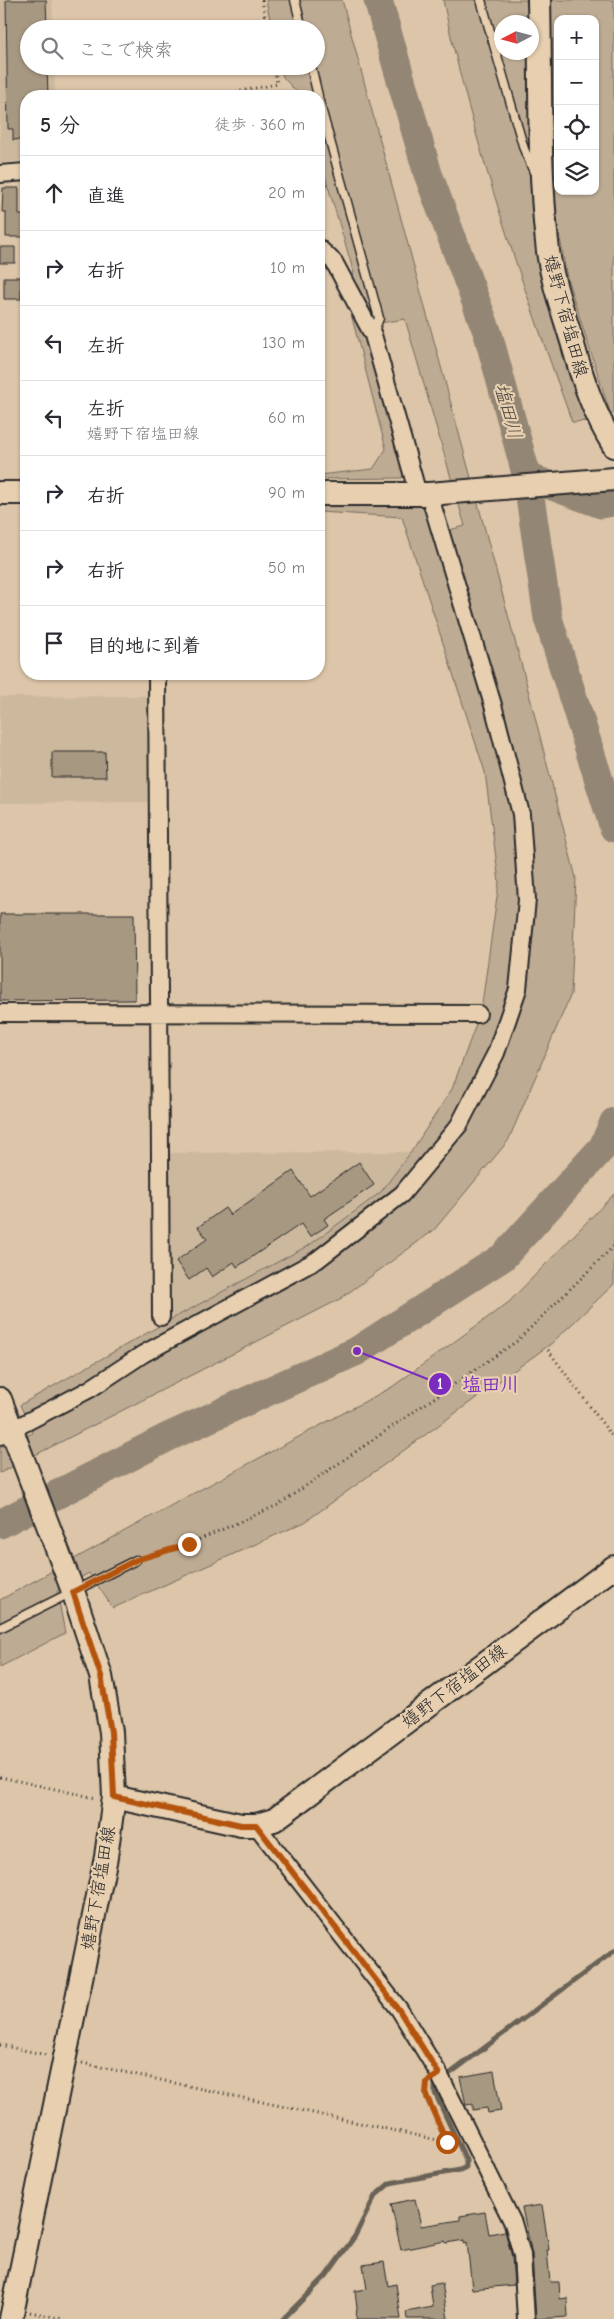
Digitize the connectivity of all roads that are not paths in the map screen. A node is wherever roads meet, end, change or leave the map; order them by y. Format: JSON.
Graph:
{"nodes":[{"id":1,"x":295,"y":0,"type":"edge"},
{"id":2,"x":481,"y":0,"type":"edge"},
{"id":3,"x":539,"y":0,"type":"edge"},
{"id":4,"x":300,"y":20,"type":"edge"},
{"id":5,"x":312,"y":75,"type":"edge"},
{"id":6,"x":316,"y":90,"type":"edge"},
{"id":7,"x":325,"y":123,"type":"edge"},
{"id":8,"x":20,"y":172,"type":"edge"},
{"id":9,"x":0,"y":174,"type":"edge"},
{"id":10,"x":543,"y":192,"type":"junction"},
{"id":11,"x":325,"y":254,"type":"edge"},
{"id":12,"x":373,"y":336,"type":"junction"},
{"id":13,"x":614,"y":446,"type":"edge"},
{"id":14,"x":612,"y":479,"type":"edge"},
{"id":15,"x":0,"y":493,"type":"edge"},
{"id":16,"x":20,"y":493,"type":"edge"},
{"id":17,"x":325,"y":494,"type":"edge"},
{"id":18,"x":428,"y":494,"type":"junction"},
{"id":19,"x":157,"y":680,"type":"edge"},
{"id":20,"x":0,"y":1013,"type":"edge"},
{"id":21,"x":159,"y":1013,"type":"junction"},
{"id":22,"x":478,"y":1014,"type":"dead end"},
{"id":23,"x":161,"y":1317,"type":"dead end"},
{"id":24,"x":0,"y":1399,"type":"edge"},
{"id":25,"x":6,"y":1434,"type":"edge"},
{"id":26,"x":136,"y":1560,"type":"road end"},
{"id":27,"x":614,"y":1567,"type":"edge"},
{"id":28,"x":73,"y":1592,"type":"junction"},
{"id":29,"x":0,"y":1628,"type":"edge"},
{"id":30,"x":114,"y":1797,"type":"junction"},
{"id":31,"x":256,"y":1825,"type":"junction"},
{"id":32,"x":12,"y":2313,"type":"edge"},
{"id":33,"x":526,"y":2319,"type":"edge"}],
"edges":[{"from":1,"to":4,"type":"lane"},
{"from":2,"to":10,"type":"lane"},
{"from":3,"to":10,"type":"main road","name":"嬉野下宿塩田線"},
{"from":5,"to":6,"type":"lane"},
{"from":7,"to":12,"type":"lane"},
{"from":8,"to":9,"type":"street"},
{"from":10,"to":13,"type":"main road","name":"嬉野下宿塩田線"},
{"from":11,"to":12,"type":"street"},
{"from":12,"to":18,"type":"street"},
{"from":14,"to":18,"type":"main road"},
{"from":15,"to":16,"type":"main road"},
{"from":17,"to":18,"type":"main road"},
{"from":18,"to":25,"type":"street"},
{"from":19,"to":21,"type":"street"},
{"from":20,"to":21,"type":"street"},
{"from":21,"to":22,"type":"street"},
{"from":21,"to":23,"type":"street"},
{"from":24,"to":25,"type":"main road"},
{"from":25,"to":28,"type":"main road"},
{"from":26,"to":28,"type":"lane"},
{"from":27,"to":31,"type":"main road","name":"嬉野下宿塩田線"},
{"from":28,"to":29,"type":"lane"},
{"from":28,"to":30,"type":"main road"},
{"from":30,"to":31,"type":"main road","name":"嬉野下宿塩田線"},
{"from":30,"to":32,"type":"main road","name":"嬉野下宿塩田線"},
{"from":31,"to":33,"type":"street"}]}
